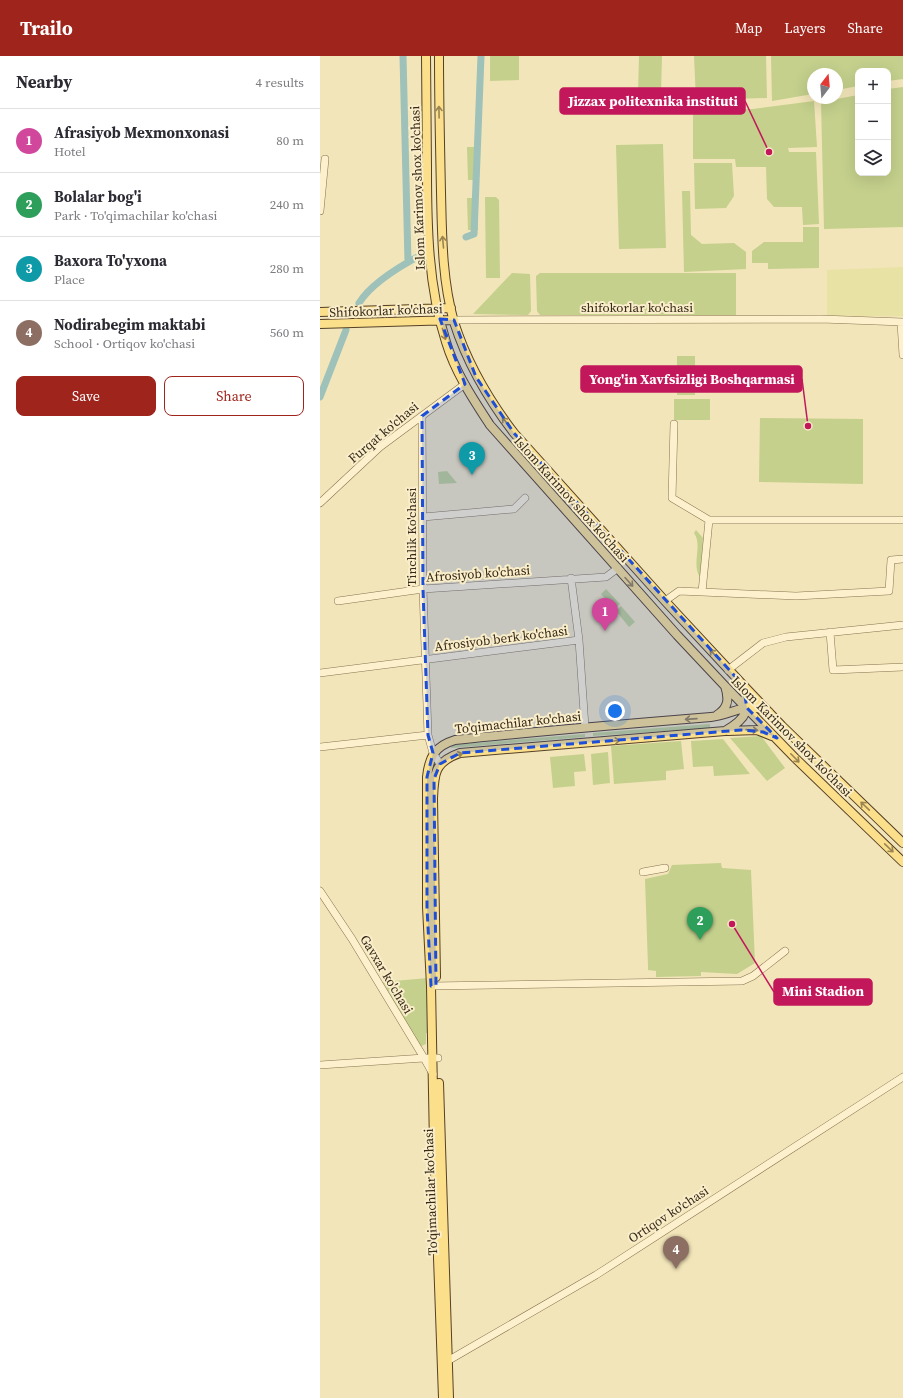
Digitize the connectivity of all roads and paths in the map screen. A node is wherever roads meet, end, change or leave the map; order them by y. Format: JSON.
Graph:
{"nodes":[{"id":1,"x":426,"y":56,"type":"edge"},
{"id":2,"x":438,"y":56,"type":"edge"},
{"id":3,"x":325,"y":159,"type":"dead end"},
{"id":4,"x":320,"y":211,"type":"edge"},
{"id":5,"x":451,"y":308,"type":"junction"},
{"id":6,"x":438,"y":309,"type":"junction"},
{"id":7,"x":320,"y":312,"type":"edge"},
{"id":8,"x":440,"y":319,"type":"junction"},
{"id":9,"x":454,"y":320,"type":"junction"},
{"id":10,"x":902,"y":322,"type":"edge"},
{"id":11,"x":320,"y":324,"type":"edge"},
{"id":12,"x":903,"y":355,"type":"edge"},
{"id":13,"x":465,"y":384,"type":"junction"},
{"id":14,"x":422,"y":416,"type":"junction"},
{"id":15,"x":674,"y":424,"type":"dead end"},
{"id":16,"x":525,"y":498,"type":"dead end"},
{"id":17,"x":320,"y":503,"type":"edge"},
{"id":18,"x":423,"y":517,"type":"junction"},
{"id":19,"x":710,"y":520,"type":"junction"},
{"id":20,"x":903,"y":520,"type":"edge"},
{"id":21,"x":903,"y":560,"type":"edge"},
{"id":22,"x":618,"y":568,"type":"junction"},
{"id":23,"x":571,"y":578,"type":"junction"},
{"id":24,"x":423,"y":589,"type":"junction"},
{"id":25,"x":702,"y":592,"type":"junction"},
{"id":26,"x":338,"y":601,"type":"dead end"},
{"id":27,"x":665,"y":601,"type":"junction"},
{"id":28,"x":903,"y":625,"type":"edge"},
{"id":29,"x":830,"y":632,"type":"junction"},
{"id":30,"x":579,"y":640,"type":"junction"},
{"id":31,"x":426,"y":659,"type":"junction"},
{"id":32,"x":903,"y":667,"type":"edge"},
{"id":33,"x":728,"y":670,"type":"junction"},
{"id":34,"x":320,"y":673,"type":"edge"},
{"id":35,"x":724,"y":685,"type":"junction"},
{"id":36,"x":743,"y":685,"type":"junction"},
{"id":37,"x":747,"y":708,"type":"junction"},
{"id":38,"x":769,"y":712,"type":"junction"},
{"id":39,"x":713,"y":717,"type":"junction"},
{"id":40,"x":583,"y":727,"type":"junction"},
{"id":41,"x":726,"y":731,"type":"junction"},
{"id":42,"x":428,"y":735,"type":"junction"},
{"id":43,"x":777,"y":738,"type":"junction"},
{"id":44,"x":584,"y":744,"type":"junction"},
{"id":45,"x":320,"y":746,"type":"edge"},
{"id":46,"x":433,"y":753,"type":"junction"},
{"id":47,"x":440,"y":764,"type":"junction"},
{"id":48,"x":903,"y":843,"type":"edge"},
{"id":49,"x":903,"y":862,"type":"edge"},
{"id":50,"x":665,"y":868,"type":"dead end"},
{"id":51,"x":643,"y":872,"type":"dead end"},
{"id":52,"x":320,"y":891,"type":"edge"},
{"id":53,"x":785,"y":951,"type":"dead end"},
{"id":54,"x":433,"y":986,"type":"junction"},
{"id":55,"x":432,"y":1058,"type":"junction"},
{"id":56,"x":320,"y":1064,"type":"edge"},
{"id":57,"x":903,"y":1077,"type":"edge"},
{"id":58,"x":445,"y":1363,"type":"junction"},
{"id":59,"x":443,"y":1398,"type":"edge"},
{"id":60,"x":449,"y":1398,"type":"edge"}],
"edges":[{"from":1,"to":6,"type":"main road","name":"Islom Karimov shox ko'chasi"},
{"from":5,"to":2,"type":"main road","name":"Islom Karimov shox ko'chasi","one_way":true},
{"from":3,"to":4,"type":"street"},
{"from":5,"to":6,"type":"main road","name":"Shifokorlar ko'chasi"},
{"from":5,"to":9,"type":"main road","name":"Islom Karimov shox ko'chasi"},
{"from":6,"to":7,"type":"main road","name":"Shifokorlar ko'chasi"},
{"from":6,"to":8,"type":"main road","name":"Islom Karimov shox ko'chasi"},
{"from":8,"to":9,"type":"main road","name":"Shifokorlar ko'chasi"},
{"from":8,"to":11,"type":"main road","name":"Shifokorlar ko'chasi"},
{"from":8,"to":13,"type":"main road","name":"Islom Karimov shox ko'chasi","one_way":true},
{"from":9,"to":10,"type":"street","name":"shifokorlar ko'chasi"},
{"from":27,"to":9,"type":"main road","name":"Islom Karimov shox ko'chasi","one_way":true},
{"from":10,"to":12,"type":"street"},
{"from":13,"to":14,"type":"street","name":"Furqat ko'chasi"},
{"from":13,"to":22,"type":"main road","name":"Islom Karimov shox ko'chasi"},
{"from":14,"to":17,"type":"street","name":"Furqat ko'chasi"},
{"from":14,"to":18,"type":"street","name":"Tinchlik Ko'chasi"},
{"from":15,"to":19,"type":"street"},
{"from":16,"to":18,"type":"street"},
{"from":18,"to":24,"type":"street","name":"Tinchlik Ko'chasi"},
{"from":19,"to":20,"type":"street"},
{"from":19,"to":25,"type":"street"},
{"from":21,"to":25,"type":"street"},
{"from":22,"to":23,"type":"street","name":"Afrosiyob ko'chasi"},
{"from":22,"to":35,"type":"main road","name":"Islom Karimov shox ko'chasi","one_way":true},
{"from":23,"to":24,"type":"street","name":"Afrosiyob ko'chasi"},
{"from":23,"to":30,"type":"street"},
{"from":24,"to":26,"type":"street","name":"Afrosiyob ko'chasi"},
{"from":24,"to":31,"type":"street","name":"Tinchlik Ko'chasi"},
{"from":25,"to":27,"type":"street"},
{"from":33,"to":27,"type":"main road","name":"Islom Karimov shox ko'chasi","one_way":true},
{"from":28,"to":29,"type":"street"},
{"from":29,"to":32,"type":"street"},
{"from":29,"to":33,"type":"street"},
{"from":30,"to":31,"type":"street","name":"Afrosiyob berk ko'chasi"},
{"from":30,"to":40,"type":"street"},
{"from":31,"to":34,"type":"street","name":"Afrosiyob berk ko'chasi"},
{"from":31,"to":42,"type":"street","name":"Afrosiyob berk ko'chasi"},
{"from":33,"to":36,"type":"main road","name":"Islom Karimov shox ko'chasi"},
{"from":35,"to":37,"type":"main road","name":"Islom Karimov shox ko'chasi"},
{"from":35,"to":39,"type":"main road"},
{"from":36,"to":37,"type":"main road"},
{"from":36,"to":38,"type":"main road","name":"Islom Karimov shox ko'chasi"},
{"from":37,"to":38,"type":"main road","name":"To'qimachilar ko'chasi"},
{"from":37,"to":39,"type":"main road","name":"To'qimachilar ko'chasi"},
{"from":37,"to":41,"type":"main road","name":"To'qimachilar ko'chasi"},
{"from":37,"to":43,"type":"main road","name":"Islom Karimov shox ko'chasi"},
{"from":48,"to":38,"type":"main road","name":"Islom Karimov shox ko'chasi","one_way":true},
{"from":39,"to":40,"type":"main road","name":"To'qimachilar ko'chasi","one_way":true},
{"from":40,"to":44,"type":"main road"},
{"from":40,"to":46,"type":"main road","name":"To'qimachilar ko'chasi"},
{"from":41,"to":43,"type":"main road","one_way":true},
{"from":44,"to":41,"type":"main road","name":"To'qimachilar ko'chasi","one_way":true},
{"from":42,"to":45,"type":"street"},
{"from":42,"to":46,"type":"street","name":"Afrosiyob berk ko'chasi"},
{"from":43,"to":49,"type":"main road","name":"Islom Karimov shox ko'chasi","one_way":true},
{"from":47,"to":44,"type":"main road","name":"To'qimachilar ko'chasi","one_way":true},
{"from":46,"to":47,"type":"street","name":"Afrosiyob berk ko'chasi"},
{"from":46,"to":54,"type":"main road","name":"To'qimachilar ko'chasi"},
{"from":47,"to":54,"type":"main road","name":"To'qimachilar ko'chasi"},
{"from":50,"to":51,"type":"street"},
{"from":52,"to":55,"type":"street","name":"Gavxar ko'chasi"},
{"from":53,"to":54,"type":"street"},
{"from":54,"to":55,"type":"main road","name":"To'qimachilar ko'chasi"},
{"from":55,"to":56,"type":"street"},
{"from":55,"to":58,"type":"main road","name":"To'qimachilar ko'chasi"},
{"from":55,"to":58,"type":"main road","name":"To'qimachilar ko'chasi"},
{"from":57,"to":58,"type":"street","name":"Ortiqov ko'chasi"},
{"from":58,"to":59,"type":"main road","name":"To'qimachilar ko'chasi"},
{"from":58,"to":60,"type":"main road","name":"To'qimachilar ko'chasi"}]}
